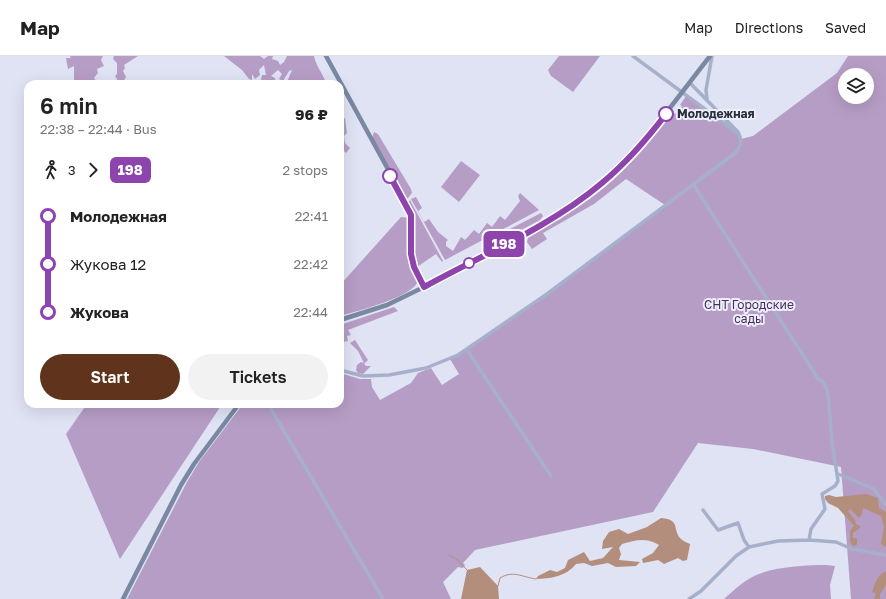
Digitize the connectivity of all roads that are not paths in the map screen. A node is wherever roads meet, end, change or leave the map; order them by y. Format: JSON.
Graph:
{"nodes":[{"id":1,"x":326,"y":56,"type":"edge"},
{"id":2,"x":633,"y":56,"type":"edge"},
{"id":3,"x":711,"y":56,"type":"edge"},
{"id":4,"x":339,"y":80,"type":"edge"},
{"id":5,"x":690,"y":83,"type":"junction"},
{"id":6,"x":344,"y":89,"type":"edge"},
{"id":7,"x":682,"y":93,"type":"junction"},
{"id":8,"x":707,"y":100,"type":"junction"},
{"id":9,"x":740,"y":135,"type":"junction"},
{"id":10,"x":693,"y":184,"type":"junction"},
{"id":11,"x":424,"y":287,"type":"junction"},
{"id":12,"x":344,"y":319,"type":"edge"},
{"id":13,"x":467,"y":350,"type":"junction"},
{"id":14,"x":344,"y":371,"type":"edge"},
{"id":15,"x":236,"y":408,"type":"edge"},
{"id":16,"x":270,"y":408,"type":"edge"},
{"id":17,"x":838,"y":474,"type":"junction"},
{"id":18,"x":551,"y":476,"type":"dead end"},
{"id":19,"x":886,"y":505,"type":"edge"},
{"id":20,"x":703,"y":510,"type":"dead end"},
{"id":21,"x":809,"y":540,"type":"junction"},
{"id":22,"x":749,"y":547,"type":"junction"},
{"id":23,"x":886,"y":555,"type":"edge"},
{"id":24,"x":124,"y":599,"type":"edge"},
{"id":25,"x":383,"y":599,"type":"edge"},
{"id":26,"x":689,"y":599,"type":"edge"}],
"edges":[{"from":1,"to":4,"type":"main road"},
{"from":2,"to":7,"type":"street"},
{"from":3,"to":5,"type":"main road"},
{"from":3,"to":8,"type":"street"},
{"from":5,"to":7,"type":"main road"},
{"from":5,"to":8,"type":"street"},
{"from":6,"to":11,"type":"main road"},
{"from":7,"to":9,"type":"street"},
{"from":7,"to":11,"type":"main road"},
{"from":8,"to":9,"type":"street"},
{"from":9,"to":10,"type":"street"},
{"from":10,"to":13,"type":"street"},
{"from":10,"to":17,"type":"street"},
{"from":11,"to":12,"type":"main road"},
{"from":13,"to":14,"type":"street"},
{"from":13,"to":18,"type":"street"},
{"from":15,"to":24,"type":"main road"},
{"from":16,"to":25,"type":"street"},
{"from":17,"to":19,"type":"street"},
{"from":17,"to":21,"type":"street"},
{"from":20,"to":22,"type":"street"},
{"from":21,"to":22,"type":"street"},
{"from":21,"to":23,"type":"street"},
{"from":22,"to":26,"type":"street"}]}
